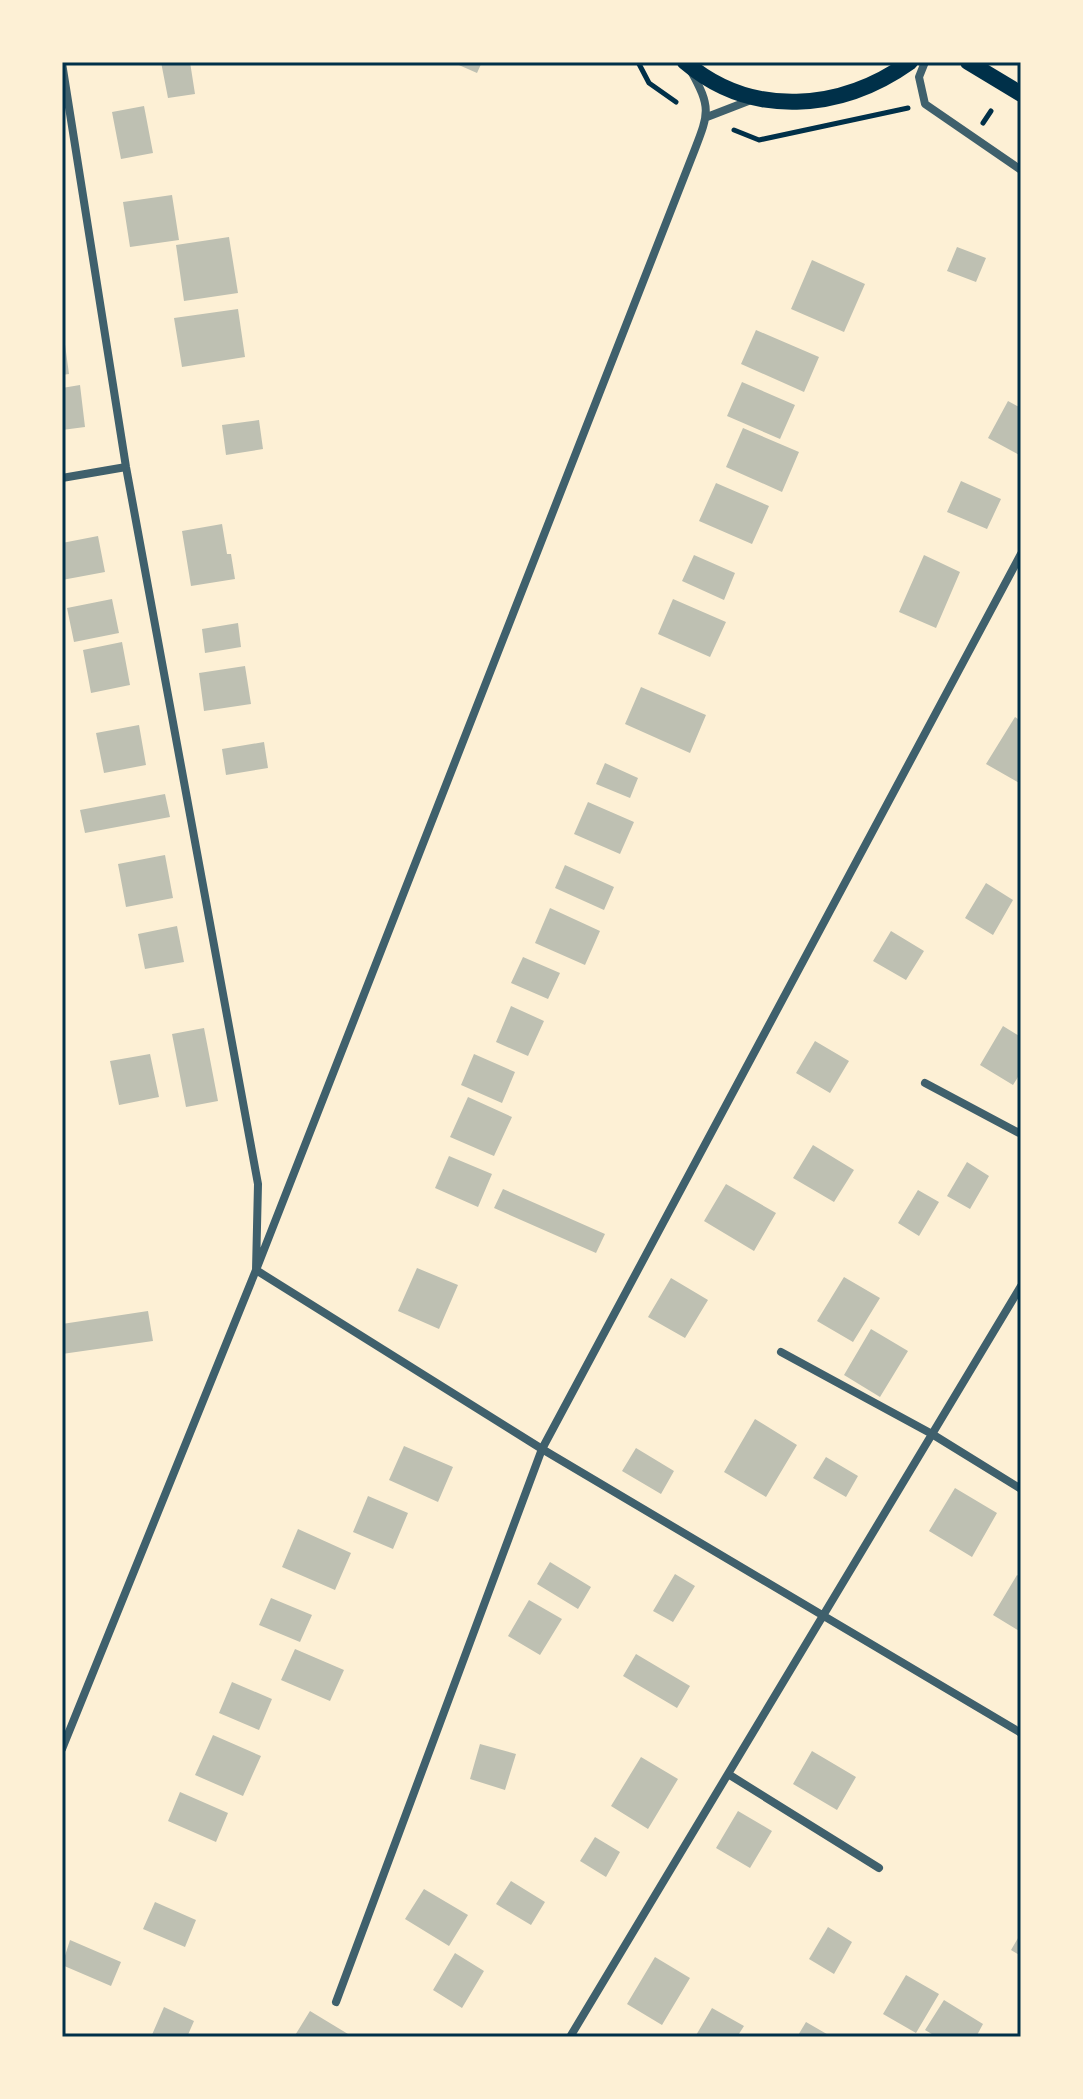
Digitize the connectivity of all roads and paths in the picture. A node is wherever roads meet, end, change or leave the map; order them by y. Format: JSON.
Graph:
{"nodes":[{"id":1,"x":638,"y":62,"type":"edge"},
{"id":2,"x":910,"y":62,"type":"edge"},
{"id":3,"x":925,"y":62,"type":"edge"},
{"id":4,"x":968,"y":62,"type":"edge"},
{"id":5,"x":62,"y":63,"type":"edge"},
{"id":6,"x":686,"y":63,"type":"edge"},
{"id":7,"x":1021,"y":94,"type":"edge"},
{"id":8,"x":758,"y":98,"type":"junction"},
{"id":9,"x":676,"y":102,"type":"dead end"},
{"id":10,"x":707,"y":117,"type":"junction"},
{"id":11,"x":1021,"y":170,"type":"edge"},
{"id":12,"x":126,"y":467,"type":"junction"},
{"id":13,"x":62,"y":478,"type":"edge"},
{"id":14,"x":1021,"y":554,"type":"edge"},
{"id":15,"x":925,"y":1083,"type":"dead end"},
{"id":16,"x":1021,"y":1134,"type":"edge"},
{"id":17,"x":256,"y":1270,"type":"junction"},
{"id":18,"x":1021,"y":1286,"type":"edge"},
{"id":19,"x":781,"y":1352,"type":"dead end"},
{"id":20,"x":932,"y":1434,"type":"junction"},
{"id":21,"x":542,"y":1449,"type":"junction"},
{"id":22,"x":1021,"y":1489,"type":"edge"},
{"id":23,"x":824,"y":1614,"type":"junction"},
{"id":24,"x":1021,"y":1733,"type":"edge"},
{"id":25,"x":62,"y":1749,"type":"edge"},
{"id":26,"x":728,"y":1774,"type":"junction"},
{"id":27,"x":879,"y":1868,"type":"dead end"},
{"id":28,"x":336,"y":2002,"type":"dead end"},
{"id":29,"x":571,"y":2037,"type":"edge"}],
"edges":[{"from":1,"to":9,"type":"path"},
{"from":2,"to":8,"type":"main road"},
{"from":3,"to":11,"type":"street"},
{"from":4,"to":7,"type":"main road"},
{"from":5,"to":12,"type":"street"},
{"from":6,"to":8,"type":"main road"},
{"from":6,"to":10,"type":"street"},
{"from":8,"to":10,"type":"street"},
{"from":10,"to":17,"type":"street"},
{"from":12,"to":13,"type":"street"},
{"from":12,"to":17,"type":"street"},
{"from":14,"to":21,"type":"street"},
{"from":15,"to":16,"type":"street"},
{"from":17,"to":21,"type":"street"},
{"from":17,"to":25,"type":"street"},
{"from":18,"to":20,"type":"street"},
{"from":19,"to":20,"type":"street"},
{"from":20,"to":22,"type":"street"},
{"from":20,"to":23,"type":"street"},
{"from":21,"to":23,"type":"street"},
{"from":21,"to":28,"type":"street"},
{"from":23,"to":24,"type":"street"},
{"from":23,"to":26,"type":"street"},
{"from":26,"to":27,"type":"street"},
{"from":26,"to":29,"type":"street"}]}
